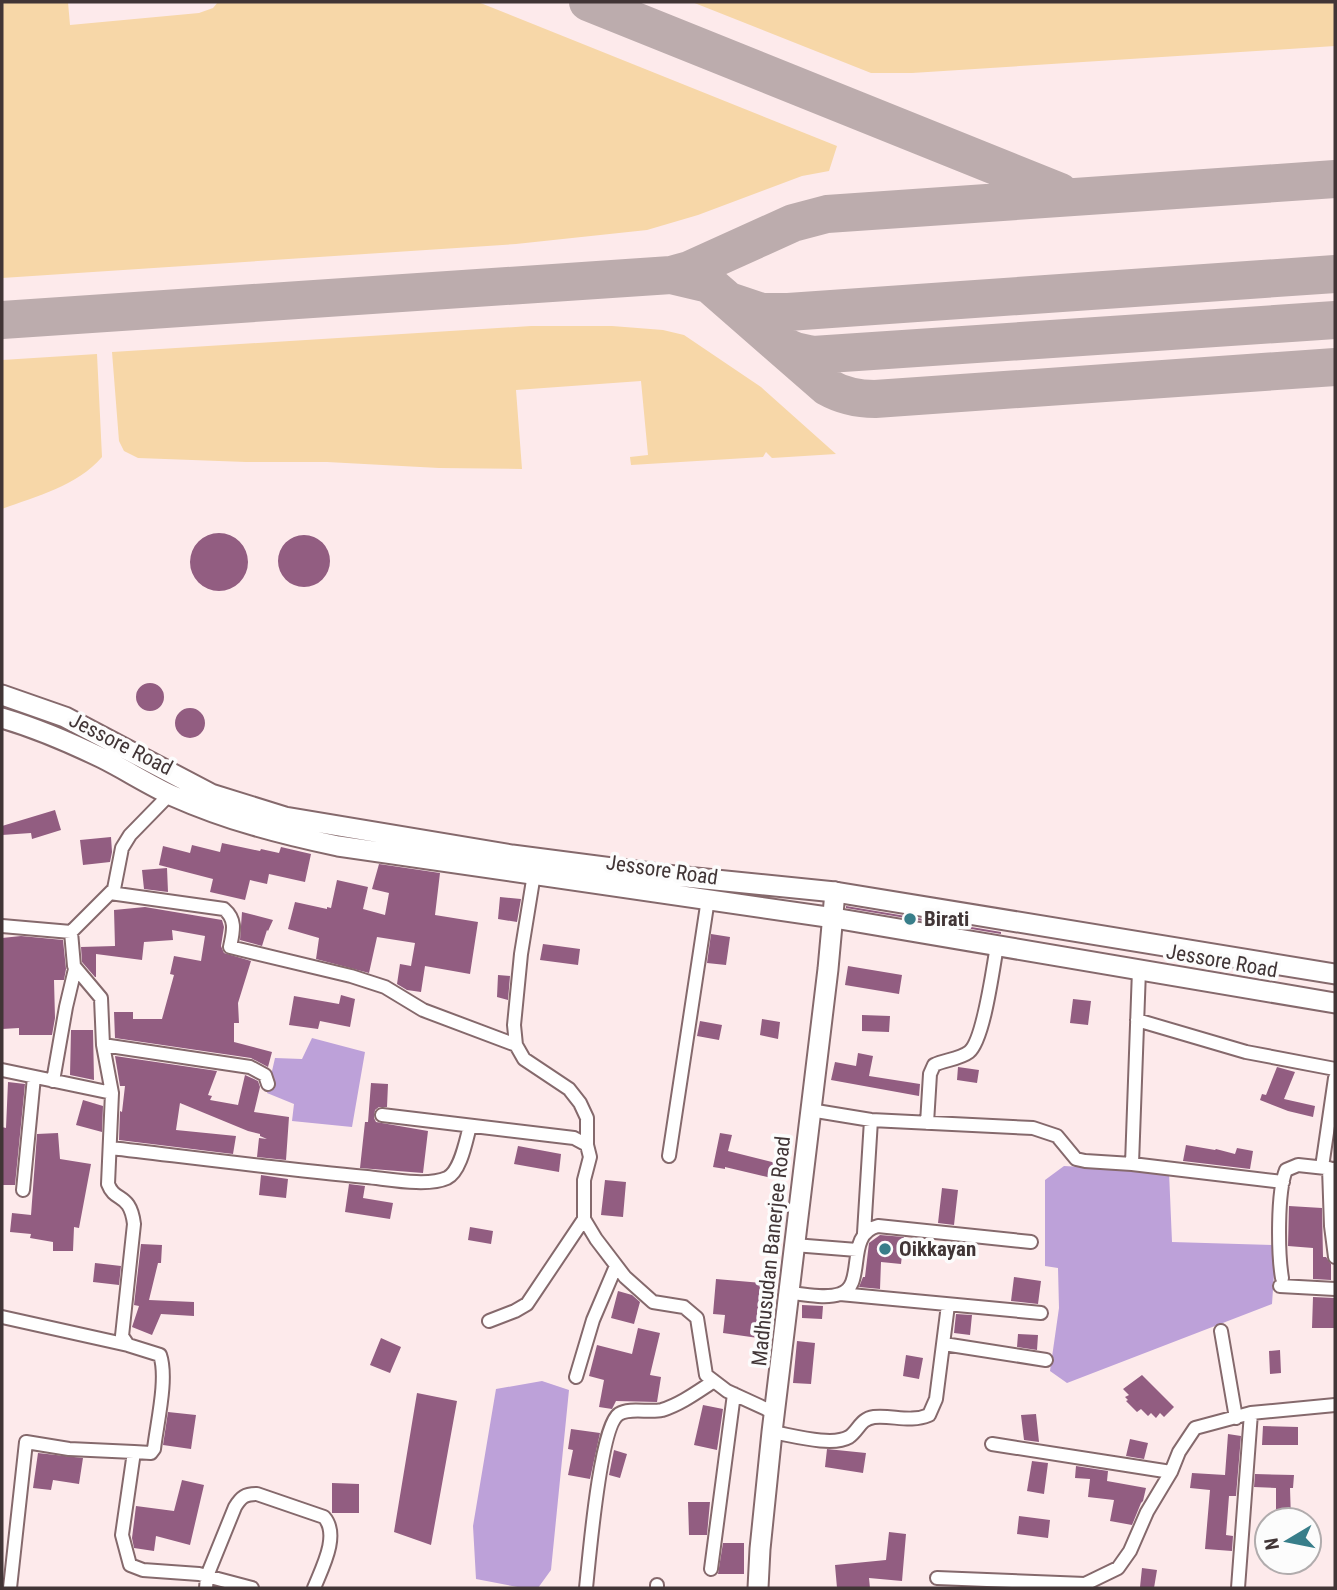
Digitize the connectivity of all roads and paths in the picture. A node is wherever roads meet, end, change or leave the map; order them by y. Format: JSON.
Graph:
{"nodes":[{"id":1,"x":2,"y":695,"type":"edge"},
{"id":2,"x":2,"y":718,"type":"edge"},
{"id":3,"x":170,"y":794,"type":"junction"},
{"id":4,"x":534,"y":874,"type":"junction"},
{"id":5,"x":835,"y":892,"type":"junction"},
{"id":6,"x":110,"y":893,"type":"junction"},
{"id":7,"x":708,"y":899,"type":"junction"},
{"id":8,"x":834,"y":918,"type":"junction"},
{"id":9,"x":2,"y":926,"type":"edge"},
{"id":10,"x":71,"y":932,"type":"junction"},
{"id":11,"x":998,"y":946,"type":"junction"},
{"id":12,"x":75,"y":969,"type":"junction"},
{"id":13,"x":1139,"y":970,"type":"junction"},
{"id":14,"x":1335,"y":974,"type":"edge"},
{"id":15,"x":1335,"y":1003,"type":"edge"},
{"id":16,"x":1137,"y":1020,"type":"junction"},
{"id":17,"x":103,"y":1045,"type":"junction"},
{"id":18,"x":516,"y":1045,"type":"junction"},
{"id":19,"x":1335,"y":1069,"type":"edge"},
{"id":20,"x":2,"y":1070,"type":"edge"},
{"id":21,"x":34,"y":1077,"type":"junction"},
{"id":22,"x":1335,"y":1078,"type":"edge"},
{"id":23,"x":53,"y":1081,"type":"junction"},
{"id":24,"x":268,"y":1084,"type":"dead end"},
{"id":25,"x":112,"y":1093,"type":"junction"},
{"id":26,"x":810,"y":1110,"type":"junction"},
{"id":27,"x":382,"y":1115,"type":"dead end"},
{"id":28,"x":1332,"y":1116,"type":"edge"},
{"id":29,"x":871,"y":1121,"type":"junction"},
{"id":30,"x":927,"y":1123,"type":"junction"},
{"id":31,"x":470,"y":1126,"type":"junction"},
{"id":32,"x":587,"y":1145,"type":"junction"},
{"id":33,"x":111,"y":1148,"type":"junction"},
{"id":34,"x":669,"y":1156,"type":"dead end"},
{"id":35,"x":1132,"y":1164,"type":"junction"},
{"id":36,"x":1329,"y":1168,"type":"edge"},
{"id":37,"x":1283,"y":1182,"type":"junction"},
{"id":38,"x":23,"y":1190,"type":"dead end"},
{"id":39,"x":584,"y":1219,"type":"junction"},
{"id":40,"x":864,"y":1233,"type":"junction"},
{"id":41,"x":1031,"y":1242,"type":"dead end"},
{"id":42,"x":794,"y":1245,"type":"junction"},
{"id":43,"x":857,"y":1251,"type":"junction"},
{"id":44,"x":1335,"y":1257,"type":"edge"},
{"id":45,"x":616,"y":1266,"type":"junction"},
{"id":46,"x":1335,"y":1289,"type":"edge"},
{"id":47,"x":790,"y":1293,"type":"junction"},
{"id":48,"x":840,"y":1294,"type":"junction"},
{"id":49,"x":948,"y":1305,"type":"junction"},
{"id":50,"x":1041,"y":1313,"type":"dead end"},
{"id":51,"x":2,"y":1317,"type":"edge"},
{"id":52,"x":489,"y":1321,"type":"dead end"},
{"id":53,"x":1221,"y":1331,"type":"dead end"},
{"id":54,"x":944,"y":1344,"type":"junction"},
{"id":55,"x":128,"y":1345,"type":"junction"},
{"id":56,"x":1046,"y":1360,"type":"dead end"},
{"id":57,"x":576,"y":1377,"type":"dead end"},
{"id":58,"x":714,"y":1381,"type":"junction"},
{"id":59,"x":734,"y":1394,"type":"junction"},
{"id":60,"x":1335,"y":1405,"type":"edge"},
{"id":61,"x":1251,"y":1413,"type":"junction"},
{"id":62,"x":1236,"y":1418,"type":"junction"},
{"id":63,"x":774,"y":1423,"type":"junction"},
{"id":64,"x":992,"y":1444,"type":"dead end"},
{"id":65,"x":134,"y":1452,"type":"junction"},
{"id":66,"x":1171,"y":1472,"type":"junction"},
{"id":67,"x":711,"y":1569,"type":"dead end"},
{"id":68,"x":6,"y":1570,"type":"edge"},
{"id":69,"x":937,"y":1578,"type":"dead end"},
{"id":70,"x":207,"y":1582,"type":"edge"},
{"id":71,"x":1084,"y":1586,"type":"edge"},
{"id":72,"x":10,"y":1588,"type":"edge"},
{"id":73,"x":252,"y":1588,"type":"edge"},
{"id":74,"x":314,"y":1588,"type":"edge"},
{"id":75,"x":586,"y":1588,"type":"edge"},
{"id":76,"x":758,"y":1588,"type":"edge"},
{"id":77,"x":1238,"y":1588,"type":"edge"}],
"edges":[{"from":1,"to":5,"type":"main road"},
{"from":2,"to":3,"type":"main road","name":"Jessore Road"},
{"from":3,"to":4,"type":"main road","name":"Jessore Road"},
{"from":3,"to":6,"type":"street"},
{"from":4,"to":7,"type":"main road","name":"Jessore Road"},
{"from":4,"to":18,"type":"street"},
{"from":5,"to":8,"type":"main road","name":"Madhusudan Banerjee Road"},
{"from":5,"to":14,"type":"main road"},
{"from":6,"to":10,"type":"street"},
{"from":6,"to":18,"type":"street"},
{"from":7,"to":8,"type":"main road","name":"Jessore Road"},
{"from":7,"to":34,"type":"street"},
{"from":8,"to":11,"type":"main road","name":"Jessore Road"},
{"from":8,"to":26,"type":"main road","name":"Madhusudan Banerjee Road"},
{"from":9,"to":10,"type":"street"},
{"from":10,"to":12,"type":"street"},
{"from":11,"to":13,"type":"main road","name":"Jessore Road"},
{"from":11,"to":30,"type":"street"},
{"from":12,"to":17,"type":"street"},
{"from":12,"to":23,"type":"street"},
{"from":13,"to":15,"type":"main road","name":"Jessore Road"},
{"from":13,"to":16,"type":"street"},
{"from":16,"to":19,"type":"street"},
{"from":16,"to":35,"type":"street"},
{"from":17,"to":24,"type":"street"},
{"from":17,"to":25,"type":"street"},
{"from":18,"to":32,"type":"street"},
{"from":20,"to":21,"type":"street"},
{"from":21,"to":23,"type":"street"},
{"from":21,"to":38,"type":"street"},
{"from":22,"to":28,"type":"street"},
{"from":23,"to":25,"type":"street"},
{"from":25,"to":33,"type":"street"},
{"from":26,"to":29,"type":"street"},
{"from":26,"to":42,"type":"main road","name":"Madhusudan Banerjee Road"},
{"from":27,"to":31,"type":"street"},
{"from":28,"to":36,"type":"street"},
{"from":29,"to":30,"type":"street"},
{"from":29,"to":40,"type":"street"},
{"from":30,"to":35,"type":"street"},
{"from":31,"to":32,"type":"street"},
{"from":31,"to":33,"type":"street"},
{"from":32,"to":39,"type":"street"},
{"from":33,"to":55,"type":"street"},
{"from":35,"to":37,"type":"street"},
{"from":36,"to":37,"type":"street"},
{"from":36,"to":44,"type":"street"},
{"from":37,"to":46,"type":"street"},
{"from":39,"to":45,"type":"street"},
{"from":39,"to":52,"type":"street"},
{"from":40,"to":41,"type":"street"},
{"from":40,"to":43,"type":"street"},
{"from":42,"to":43,"type":"street"},
{"from":42,"to":47,"type":"main road","name":"Madhusudan Banerjee Road"},
{"from":43,"to":48,"type":"street"},
{"from":45,"to":57,"type":"street"},
{"from":45,"to":58,"type":"street"},
{"from":47,"to":48,"type":"street"},
{"from":47,"to":63,"type":"main road","name":"Madhusudan Banerjee Road"},
{"from":48,"to":49,"type":"street"},
{"from":49,"to":50,"type":"street"},
{"from":49,"to":54,"type":"street"},
{"from":51,"to":55,"type":"street"},
{"from":53,"to":62,"type":"street"},
{"from":54,"to":56,"type":"street"},
{"from":54,"to":63,"type":"street"},
{"from":55,"to":65,"type":"street"},
{"from":58,"to":59,"type":"street"},
{"from":58,"to":75,"type":"street"},
{"from":59,"to":63,"type":"street"},
{"from":59,"to":67,"type":"street"},
{"from":60,"to":61,"type":"street"},
{"from":61,"to":62,"type":"street"},
{"from":61,"to":77,"type":"street"},
{"from":62,"to":66,"type":"street"},
{"from":63,"to":76,"type":"main road","name":"Madhusudan Banerjee Road"},
{"from":64,"to":66,"type":"street"},
{"from":65,"to":68,"type":"street"},
{"from":65,"to":70,"type":"street"},
{"from":66,"to":71,"type":"street"},
{"from":68,"to":72,"type":"street"},
{"from":69,"to":71,"type":"street"},
{"from":70,"to":73,"type":"street"},
{"from":70,"to":74,"type":"street"}]}
